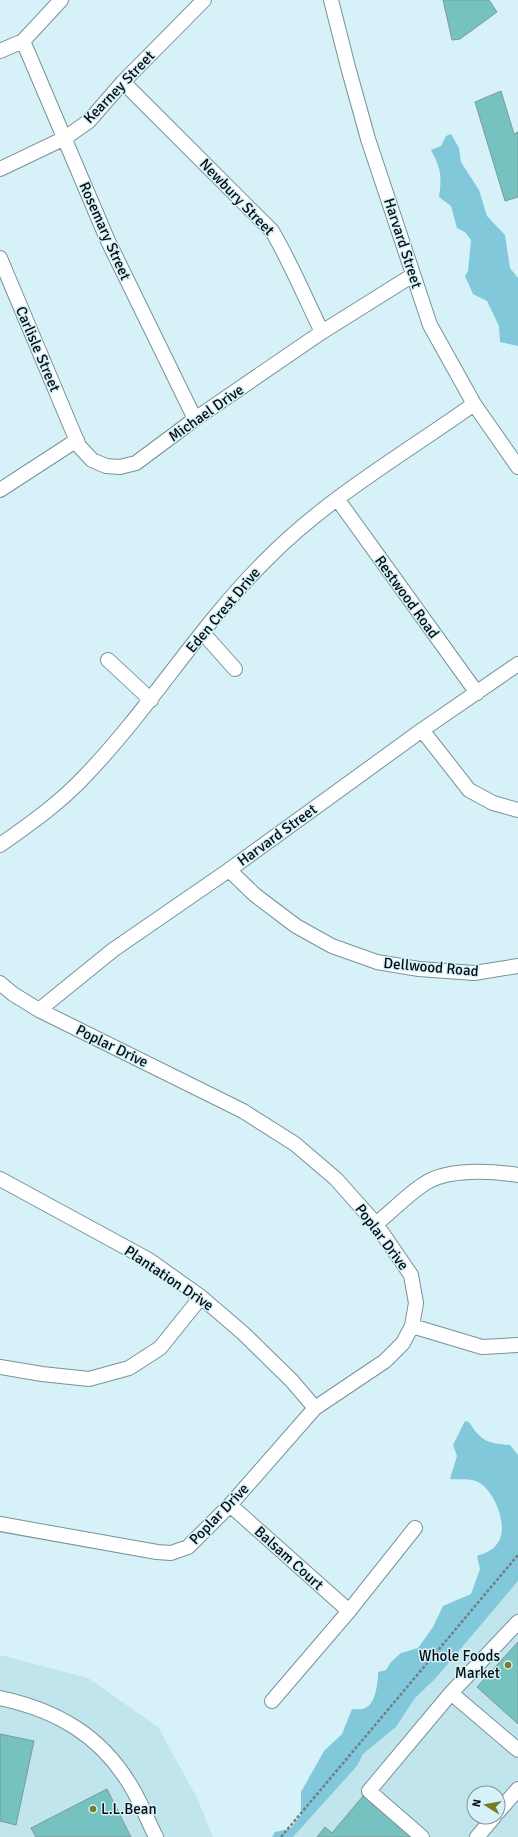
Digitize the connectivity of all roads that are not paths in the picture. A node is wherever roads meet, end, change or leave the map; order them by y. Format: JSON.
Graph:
{"nodes":[{"id":1,"x":61,"y":0,"type":"edge"},
{"id":2,"x":204,"y":0,"type":"edge"},
{"id":3,"x":331,"y":0,"type":"edge"},
{"id":4,"x":23,"y":41,"type":"junction"},
{"id":5,"x":0,"y":51,"type":"edge"},
{"id":6,"x":123,"y":82,"type":"junction"},
{"id":7,"x":65,"y":138,"type":"junction"},
{"id":8,"x":0,"y":169,"type":"edge"},
{"id":9,"x":0,"y":258,"type":"edge"},
{"id":10,"x":413,"y":275,"type":"junction"},
{"id":11,"x":322,"y":332,"type":"junction"},
{"id":12,"x":474,"y":404,"type":"junction"},
{"id":13,"x":194,"y":419,"type":"junction"},
{"id":14,"x":77,"y":440,"type":"junction"},
{"id":15,"x":518,"y":467,"type":"edge"},
{"id":16,"x":0,"y":490,"type":"edge"},
{"id":17,"x":338,"y":500,"type":"junction"},
{"id":18,"x":203,"y":633,"type":"junction"},
{"id":19,"x":108,"y":660,"type":"dead end"},
{"id":20,"x":518,"y":664,"type":"edge"},
{"id":21,"x":235,"y":668,"type":"dead end"},
{"id":22,"x":477,"y":693,"type":"junction"},
{"id":23,"x":151,"y":700,"type":"junction"},
{"id":24,"x":422,"y":730,"type":"junction"},
{"id":25,"x":518,"y":810,"type":"edge"},
{"id":26,"x":1,"y":843,"type":"edge"},
{"id":27,"x":229,"y":870,"type":"junction"},
{"id":28,"x":518,"y":966,"type":"edge"},
{"id":29,"x":0,"y":983,"type":"edge"},
{"id":30,"x":39,"y":1010,"type":"junction"},
{"id":31,"x":518,"y":1175,"type":"edge"},
{"id":32,"x":0,"y":1179,"type":"edge"},
{"id":33,"x":376,"y":1224,"type":"junction"},
{"id":34,"x":200,"y":1296,"type":"junction"},
{"id":35,"x":412,"y":1326,"type":"junction"},
{"id":36,"x":518,"y":1345,"type":"edge"},
{"id":37,"x":0,"y":1367,"type":"edge"},
{"id":38,"x":315,"y":1408,"type":"junction"},
{"id":39,"x":230,"y":1505,"type":"junction"},
{"id":40,"x":0,"y":1524,"type":"edge"},
{"id":41,"x":415,"y":1528,"type":"dead end"},
{"id":42,"x":349,"y":1611,"type":"junction"},
{"id":43,"x":518,"y":1622,"type":"edge"},
{"id":44,"x":452,"y":1693,"type":"junction"},
{"id":45,"x":0,"y":1698,"type":"edge"},
{"id":46,"x":272,"y":1701,"type":"dead end"},
{"id":47,"x":518,"y":1750,"type":"edge"},
{"id":48,"x":518,"y":1789,"type":"edge"},
{"id":49,"x":506,"y":1803,"type":"edge"},
{"id":50,"x":487,"y":1825,"type":"edge"},
{"id":51,"x":156,"y":1837,"type":"edge"},
{"id":52,"x":422,"y":1837,"type":"edge"},
{"id":53,"x":477,"y":1837,"type":"edge"}],
"edges":[{"from":1,"to":4,"type":"street"},
{"from":2,"to":6,"type":"street","name":"Kearney Street"},
{"from":3,"to":10,"type":"street","name":"Harvard Street"},
{"from":4,"to":5,"type":"street"},
{"from":4,"to":7,"type":"street","name":"Rosemary Street"},
{"from":6,"to":7,"type":"street","name":"Kearney Street"},
{"from":6,"to":11,"type":"street","name":"Newbury Street"},
{"from":7,"to":8,"type":"street","name":"Kearney Street"},
{"from":7,"to":13,"type":"street","name":"Rosemary Street"},
{"from":9,"to":14,"type":"street","name":"Carlisle Street"},
{"from":10,"to":11,"type":"street","name":"Michael Drive"},
{"from":10,"to":12,"type":"street","name":"Harvard Street"},
{"from":11,"to":13,"type":"street","name":"Michael Drive"},
{"from":12,"to":15,"type":"street","name":"Harvard Street"},
{"from":12,"to":17,"type":"street","name":"Eden Crest Drive"},
{"from":13,"to":14,"type":"street","name":"Michael Drive"},
{"from":14,"to":16,"type":"street"},
{"from":17,"to":18,"type":"street","name":"Eden Crest Drive"},
{"from":17,"to":22,"type":"street","name":"Restwood Road"},
{"from":18,"to":21,"type":"street"},
{"from":18,"to":23,"type":"street","name":"Eden Crest Drive"},
{"from":19,"to":23,"type":"street"},
{"from":20,"to":22,"type":"street","name":"Harvard Street"},
{"from":22,"to":24,"type":"street","name":"Harvard Street"},
{"from":23,"to":26,"type":"street","name":"Eden Crest Drive"},
{"from":24,"to":25,"type":"street"},
{"from":24,"to":27,"type":"street","name":"Harvard Street"},
{"from":27,"to":28,"type":"street","name":"Dellwood Road"},
{"from":27,"to":30,"type":"street","name":"Harvard Street"},
{"from":29,"to":30,"type":"street","name":"Poplar Drive"},
{"from":30,"to":33,"type":"street","name":"Poplar Drive"},
{"from":31,"to":33,"type":"street"},
{"from":32,"to":34,"type":"street","name":"Plantation Drive"},
{"from":33,"to":35,"type":"street","name":"Poplar Drive"},
{"from":34,"to":37,"type":"street"},
{"from":34,"to":38,"type":"street","name":"Plantation Drive"},
{"from":35,"to":36,"type":"street"},
{"from":35,"to":38,"type":"street","name":"Poplar Drive"},
{"from":38,"to":39,"type":"street","name":"Poplar Drive"},
{"from":39,"to":40,"type":"street","name":"Poplar Drive"},
{"from":39,"to":42,"type":"street","name":"Balsam Court"},
{"from":41,"to":42,"type":"street"},
{"from":42,"to":46,"type":"street"},
{"from":43,"to":44,"type":"street"},
{"from":44,"to":47,"type":"street"},
{"from":44,"to":52,"type":"street"},
{"from":45,"to":51,"type":"street"},
{"from":48,"to":49,"type":"street"},
{"from":50,"to":53,"type":"street"}]}
